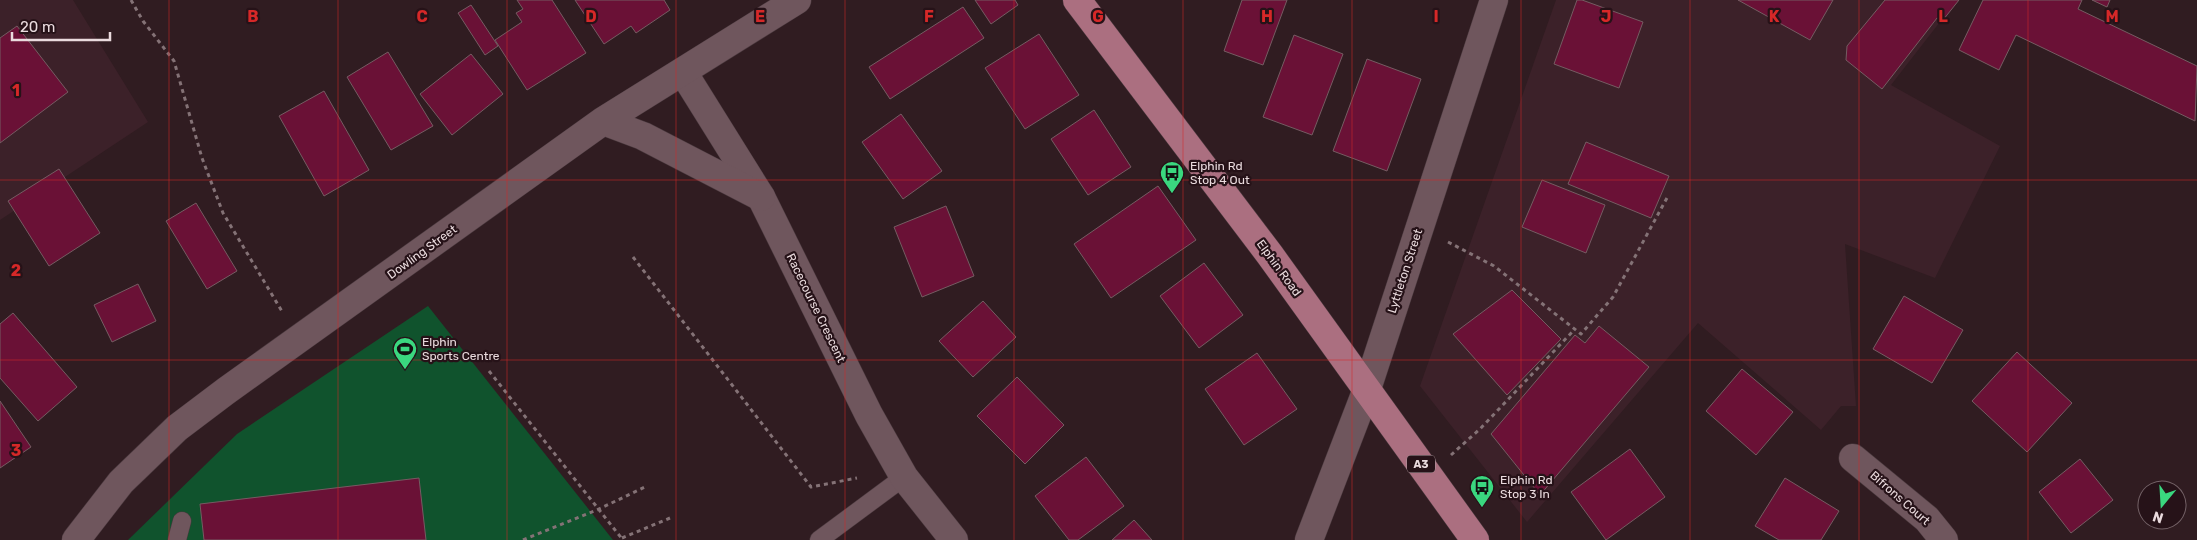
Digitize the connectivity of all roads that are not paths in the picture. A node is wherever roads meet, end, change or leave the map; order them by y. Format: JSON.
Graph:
{"nodes":[{"id":1,"x":798,"y":0,"type":"edge"},
{"id":2,"x":1077,"y":0,"type":"edge"},
{"id":3,"x":1494,"y":0,"type":"edge"},
{"id":4,"x":684,"y":72,"type":"junction"},
{"id":5,"x":603,"y":121,"type":"junction"},
{"id":6,"x":761,"y":197,"type":"junction"},
{"id":7,"x":1366,"y":389,"type":"junction"},
{"id":8,"x":1853,"y":458,"type":"dead end"},
{"id":9,"x":904,"y":477,"type":"junction"},
{"id":10,"x":182,"y":521,"type":"dead end"},
{"id":11,"x":76,"y":540,"type":"edge"},
{"id":12,"x":177,"y":540,"type":"edge"},
{"id":13,"x":819,"y":540,"type":"edge"},
{"id":14,"x":954,"y":540,"type":"edge"},
{"id":15,"x":1309,"y":540,"type":"edge"},
{"id":16,"x":1475,"y":540,"type":"edge"},
{"id":17,"x":1944,"y":540,"type":"edge"}],
"edges":[{"from":1,"to":4,"type":"street","name":"Dowling Street"},
{"from":2,"to":7,"type":"highway","name":"Elphin Road","number":"A3"},
{"from":3,"to":7,"type":"street","name":"Lyttleton Street"},
{"from":4,"to":5,"type":"street","name":"Dowling Street"},
{"from":4,"to":6,"type":"street","name":"Racecourse Crescent"},
{"from":5,"to":6,"type":"street"},
{"from":5,"to":11,"type":"street","name":"Dowling Street"},
{"from":6,"to":9,"type":"street","name":"Racecourse Crescent"},
{"from":7,"to":15,"type":"street","name":"Lyttleton Street"},
{"from":7,"to":16,"type":"highway","name":"Elphin Road","number":"A3"},
{"from":8,"to":17,"type":"street","name":"Bifrons Court"},
{"from":9,"to":13,"type":"lane"},
{"from":9,"to":14,"type":"street","name":"Racecourse Crescent"},
{"from":10,"to":12,"type":"lane"}]}
